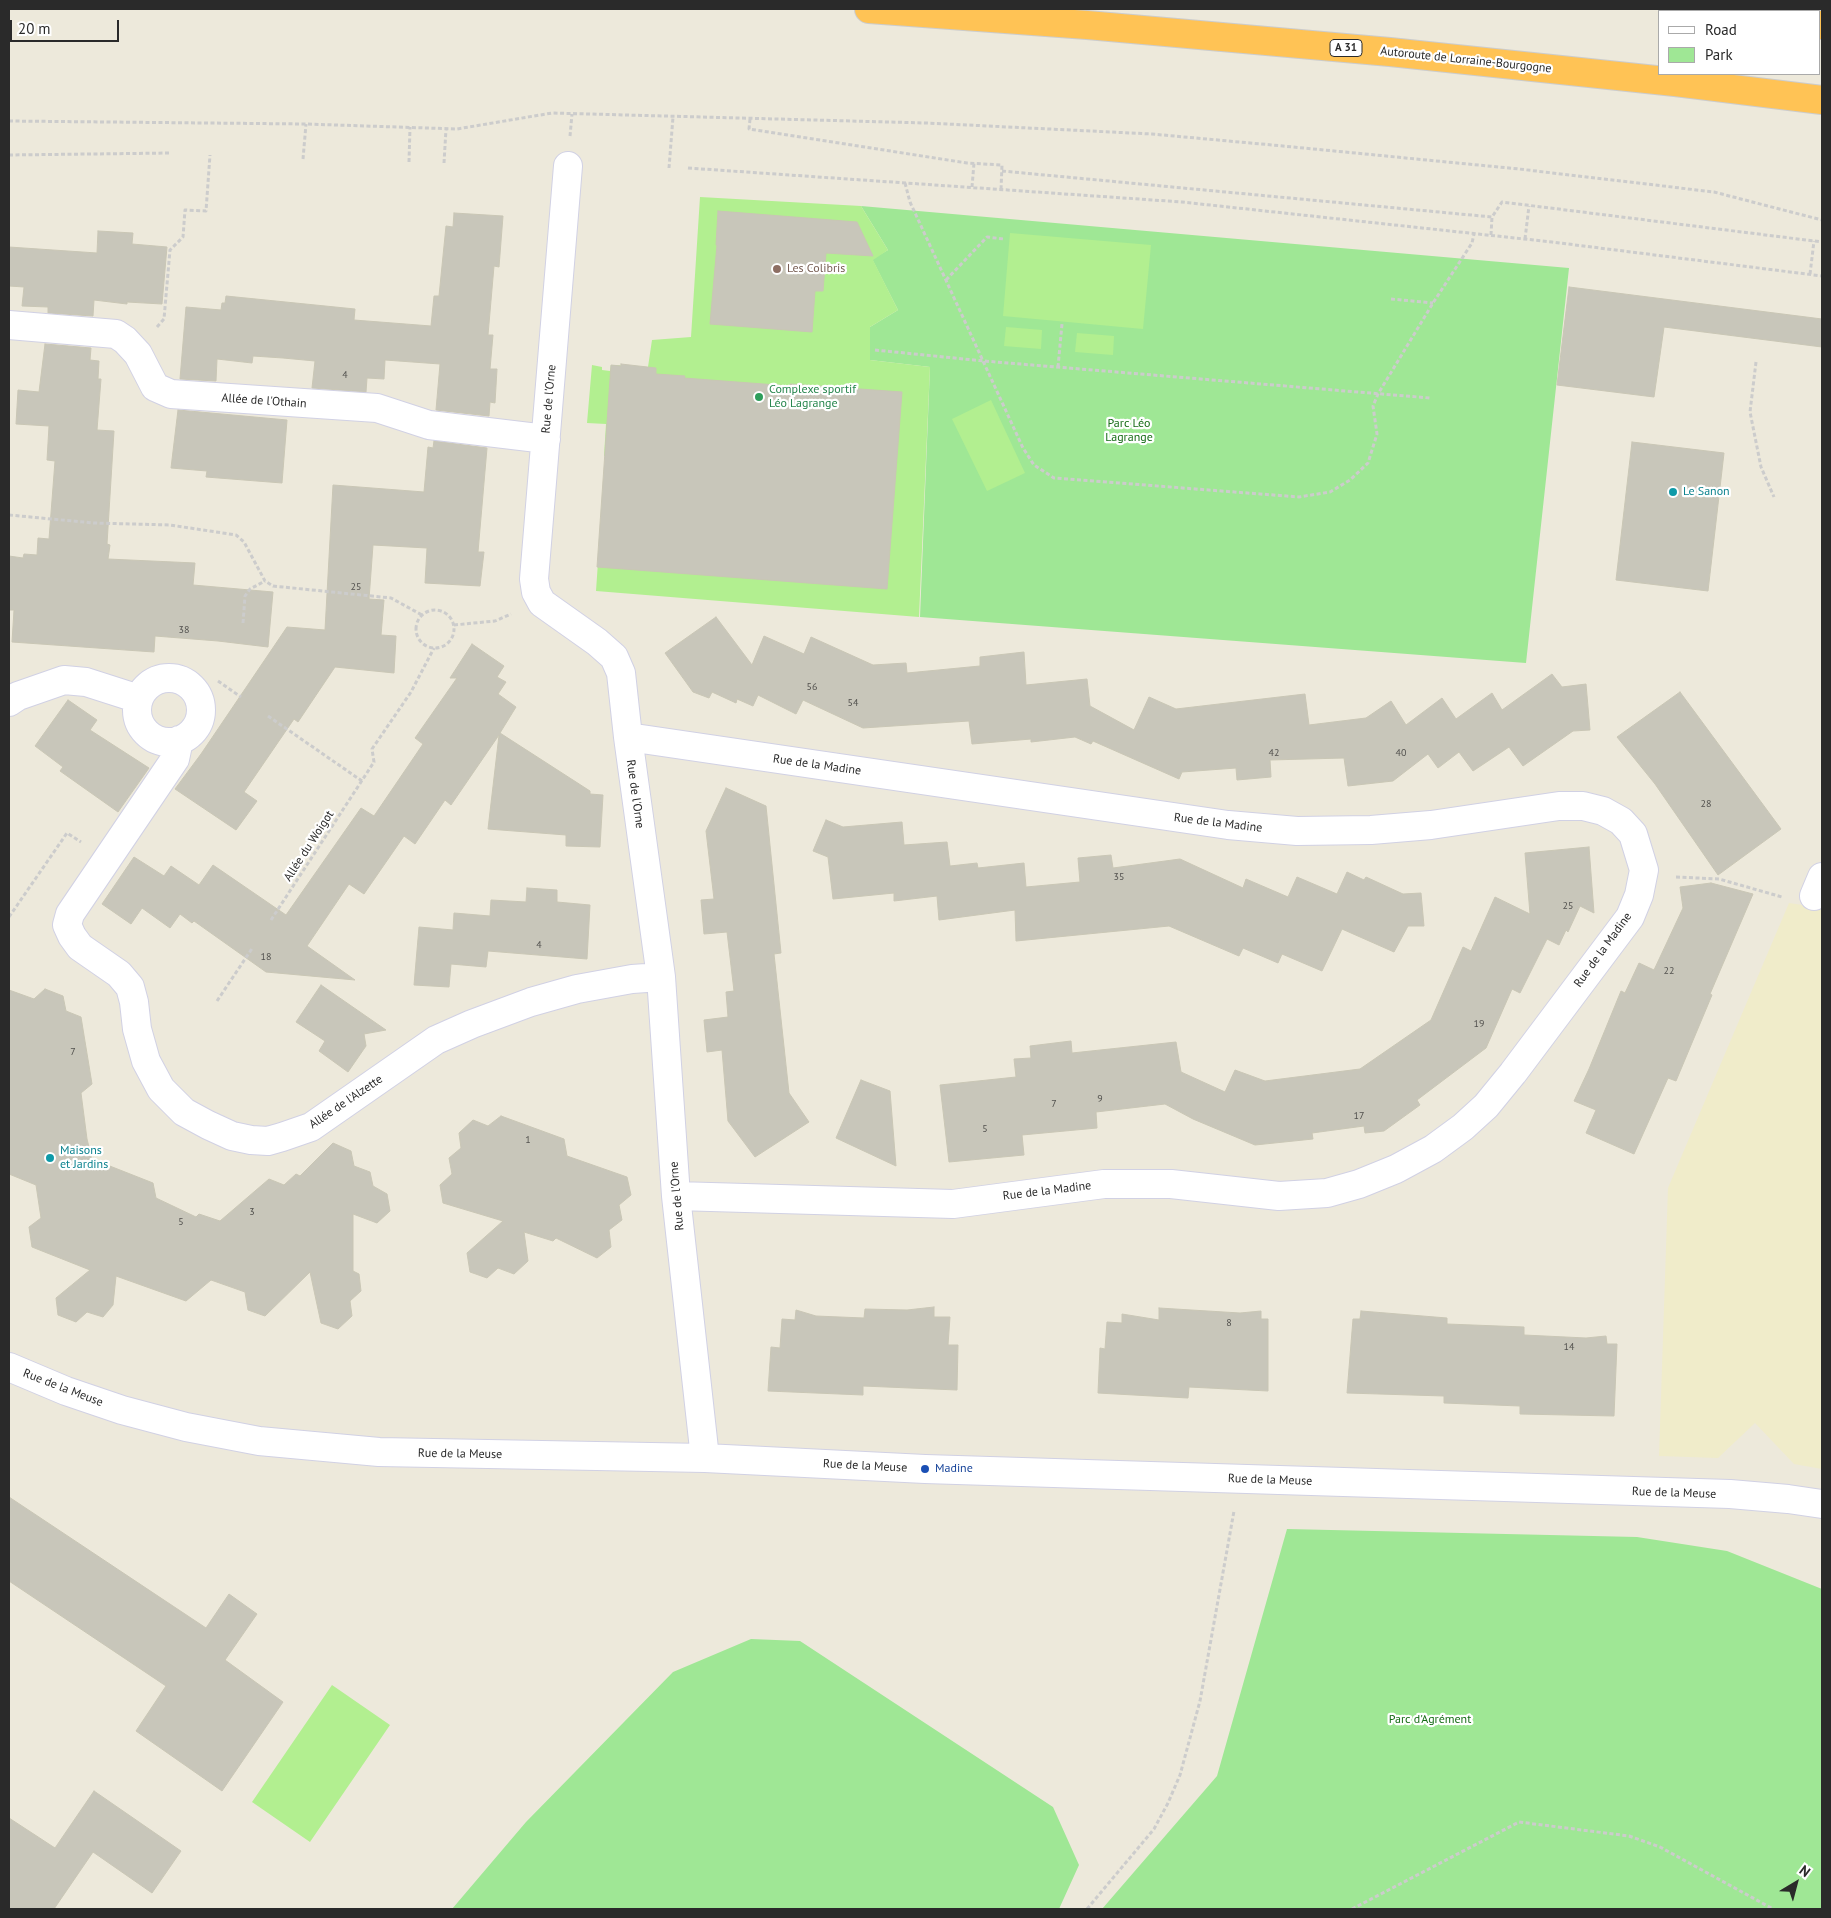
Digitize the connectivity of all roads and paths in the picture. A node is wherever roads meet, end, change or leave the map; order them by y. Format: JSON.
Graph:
{"nodes":[{"id":1,"x":869,"y":9,"type":"edge"},
{"id":2,"x":1822,"y":100,"type":"edge"},
{"id":3,"x":572,"y":114,"type":"junction"},
{"id":4,"x":673,"y":117,"type":"junction"},
{"id":5,"x":750,"y":119,"type":"junction"},
{"id":6,"x":9,"y":121,"type":"edge"},
{"id":7,"x":306,"y":124,"type":"junction"},
{"id":8,"x":410,"y":127,"type":"junction"},
{"id":9,"x":571,"y":127,"type":"dead end"},
{"id":10,"x":446,"y":128,"type":"junction"},
{"id":11,"x":171,"y":153,"type":"dead end"},
{"id":12,"x":9,"y":155,"type":"edge"},
{"id":13,"x":210,"y":155,"type":"dead end"},
{"id":14,"x":303,"y":159,"type":"dead end"},
{"id":15,"x":410,"y":162,"type":"dead end"},
{"id":16,"x":444,"y":163,"type":"dead end"},
{"id":17,"x":974,"y":164,"type":"junction"},
{"id":18,"x":568,"y":166,"type":"dead end"},
{"id":19,"x":669,"y":168,"type":"dead end"},
{"id":20,"x":688,"y":168,"type":"dead end"},
{"id":21,"x":1002,"y":171,"type":"junction"},
{"id":22,"x":905,"y":183,"type":"junction"},
{"id":23,"x":972,"y":188,"type":"junction"},
{"id":24,"x":1001,"y":190,"type":"junction"},
{"id":25,"x":1529,"y":206,"type":"junction"},
{"id":26,"x":1492,"y":217,"type":"junction"},
{"id":27,"x":1822,"y":220,"type":"edge"},
{"id":28,"x":1474,"y":234,"type":"junction"},
{"id":29,"x":1491,"y":235,"type":"junction"},
{"id":30,"x":1004,"y":239,"type":"dead end"},
{"id":31,"x":1525,"y":239,"type":"junction"},
{"id":32,"x":1814,"y":241,"type":"junction"},
{"id":33,"x":1822,"y":242,"type":"edge"},
{"id":34,"x":1810,"y":274,"type":"junction"},
{"id":35,"x":1822,"y":276,"type":"edge"},
{"id":36,"x":946,"y":280,"type":"junction"},
{"id":37,"x":1391,"y":299,"type":"dead end"},
{"id":38,"x":1433,"y":303,"type":"junction"},
{"id":39,"x":1062,"y":324,"type":"dead end"},
{"id":40,"x":9,"y":325,"type":"edge"},
{"id":41,"x":875,"y":350,"type":"dead end"},
{"id":42,"x":138,"y":354,"type":"junction"},
{"id":43,"x":984,"y":361,"type":"junction"},
{"id":44,"x":1756,"y":362,"type":"dead end"},
{"id":45,"x":1058,"y":367,"type":"junction"},
{"id":46,"x":1378,"y":394,"type":"junction"},
{"id":47,"x":1430,"y":398,"type":"dead end"},
{"id":48,"x":546,"y":439,"type":"junction"},
{"id":49,"x":1774,"y":498,"type":"dead end"},
{"id":50,"x":9,"y":515,"type":"edge"},
{"id":51,"x":265,"y":581,"type":"junction"},
{"id":52,"x":542,"y":603,"type":"junction"},
{"id":53,"x":422,"y":615,"type":"junction"},
{"id":54,"x":243,"y":623,"type":"dead end"},
{"id":55,"x":454,"y":625,"type":"junction"},
{"id":56,"x":434,"y":648,"type":"junction"},
{"id":57,"x":218,"y":681,"type":"dead end"},
{"id":58,"x":241,"y":697,"type":"dead end"},
{"id":59,"x":139,"y":699,"type":"junction"},
{"id":60,"x":9,"y":702,"type":"edge"},
{"id":61,"x":268,"y":716,"type":"dead end"},
{"id":62,"x":628,"y":737,"type":"junction"},
{"id":63,"x":179,"y":740,"type":"junction"},
{"id":64,"x":362,"y":781,"type":"junction"},
{"id":65,"x":107,"y":860,"type":"junction"},
{"id":66,"x":1643,"y":876,"type":"junction"},
{"id":67,"x":1818,"y":887,"type":"edge"},
{"id":68,"x":9,"y":917,"type":"edge"},
{"id":69,"x":271,"y":920,"type":"dead end"},
{"id":70,"x":253,"y":948,"type":"dead end"},
{"id":71,"x":660,"y":977,"type":"junction"},
{"id":72,"x":217,"y":1001,"type":"dead end"},
{"id":73,"x":676,"y":1196,"type":"junction"},
{"id":74,"x":9,"y":1367,"type":"edge"},
{"id":75,"x":705,"y":1458,"type":"junction"},
{"id":76,"x":1240,"y":1479,"type":"junction"},
{"id":77,"x":1822,"y":1504,"type":"edge"},
{"id":78,"x":1087,"y":1909,"type":"edge"},
{"id":79,"x":1352,"y":1909,"type":"edge"},
{"id":80,"x":1773,"y":1909,"type":"edge"}],
"edges":[{"from":1,"to":2,"type":"highway","name":"Autoroute de Lorraine-Bourgogne","number":"A 31"},
{"from":3,"to":4,"type":"path"},
{"from":3,"to":9,"type":"path"},
{"from":3,"to":10,"type":"path"},
{"from":4,"to":5,"type":"path"},
{"from":4,"to":19,"type":"path"},
{"from":5,"to":17,"type":"path"},
{"from":5,"to":27,"type":"path"},
{"from":6,"to":7,"type":"path"},
{"from":7,"to":8,"type":"path"},
{"from":7,"to":14,"type":"path"},
{"from":8,"to":10,"type":"path"},
{"from":8,"to":15,"type":"path"},
{"from":10,"to":16,"type":"path"},
{"from":11,"to":12,"type":"path"},
{"from":13,"to":42,"type":"path"},
{"from":17,"to":21,"type":"path"},
{"from":17,"to":23,"type":"path"},
{"from":18,"to":48,"type":"street","name":"Rue de l'Orne"},
{"from":20,"to":22,"type":"path"},
{"from":21,"to":24,"type":"path"},
{"from":21,"to":26,"type":"path"},
{"from":22,"to":23,"type":"path"},
{"from":22,"to":36,"type":"path"},
{"from":23,"to":24,"type":"path"},
{"from":24,"to":28,"type":"path"},
{"from":25,"to":26,"type":"path"},
{"from":25,"to":31,"type":"path"},
{"from":25,"to":32,"type":"path"},
{"from":26,"to":29,"type":"path"},
{"from":28,"to":29,"type":"path"},
{"from":28,"to":38,"type":"path"},
{"from":29,"to":31,"type":"path"},
{"from":30,"to":36,"type":"path"},
{"from":31,"to":34,"type":"path"},
{"from":32,"to":33,"type":"path"},
{"from":32,"to":34,"type":"path"},
{"from":34,"to":35,"type":"path"},
{"from":36,"to":43,"type":"path"},
{"from":37,"to":38,"type":"path"},
{"from":38,"to":46,"type":"path"},
{"from":39,"to":45,"type":"path"},
{"from":40,"to":42,"type":"street","name":"Allée de l'Othain"},
{"from":41,"to":43,"type":"path"},
{"from":42,"to":48,"type":"street","name":"Allée de l'Othain"},
{"from":43,"to":45,"type":"path"},
{"from":43,"to":46,"type":"path"},
{"from":44,"to":49,"type":"path"},
{"from":45,"to":46,"type":"path"},
{"from":46,"to":47,"type":"path"},
{"from":48,"to":52,"type":"street","name":"Rue de l'Orne"},
{"from":50,"to":51,"type":"path"},
{"from":51,"to":53,"type":"path"},
{"from":51,"to":54,"type":"path"},
{"from":52,"to":55,"type":"path"},
{"from":52,"to":62,"type":"street","name":"Rue de l'Orne"},
{"from":53,"to":55,"type":"path"},
{"from":53,"to":56,"type":"path"},
{"from":55,"to":56,"type":"path"},
{"from":56,"to":64,"type":"path","name":"Allée du Woigot"},
{"from":57,"to":58,"type":"path"},
{"from":59,"to":60,"type":"street"},
{"from":59,"to":63,"type":"street"},
{"from":59,"to":63,"type":"street"},
{"from":61,"to":64,"type":"path"},
{"from":62,"to":66,"type":"street","name":"Rue de la Madine"},
{"from":62,"to":71,"type":"street","name":"Rue de l'Orne"},
{"from":63,"to":65,"type":"street","name":"Allée de l'Alzette"},
{"from":64,"to":69,"type":"path","name":"Allée du Woigot"},
{"from":65,"to":68,"type":"path"},
{"from":65,"to":71,"type":"street","name":"Allée de l'Alzette"},
{"from":66,"to":67,"type":"path"},
{"from":66,"to":73,"type":"street","name":"Rue de la Madine"},
{"from":70,"to":72,"type":"path"},
{"from":71,"to":73,"type":"street","name":"Rue de l'Orne"},
{"from":73,"to":75,"type":"street","name":"Rue de l'Orne"},
{"from":74,"to":75,"type":"street","name":"Rue de la Meuse"},
{"from":75,"to":76,"type":"street","name":"Rue de la Meuse"},
{"from":76,"to":77,"type":"street","name":"Rue de la Meuse"},
{"from":76,"to":78,"type":"path"},
{"from":79,"to":80,"type":"path"}]}
